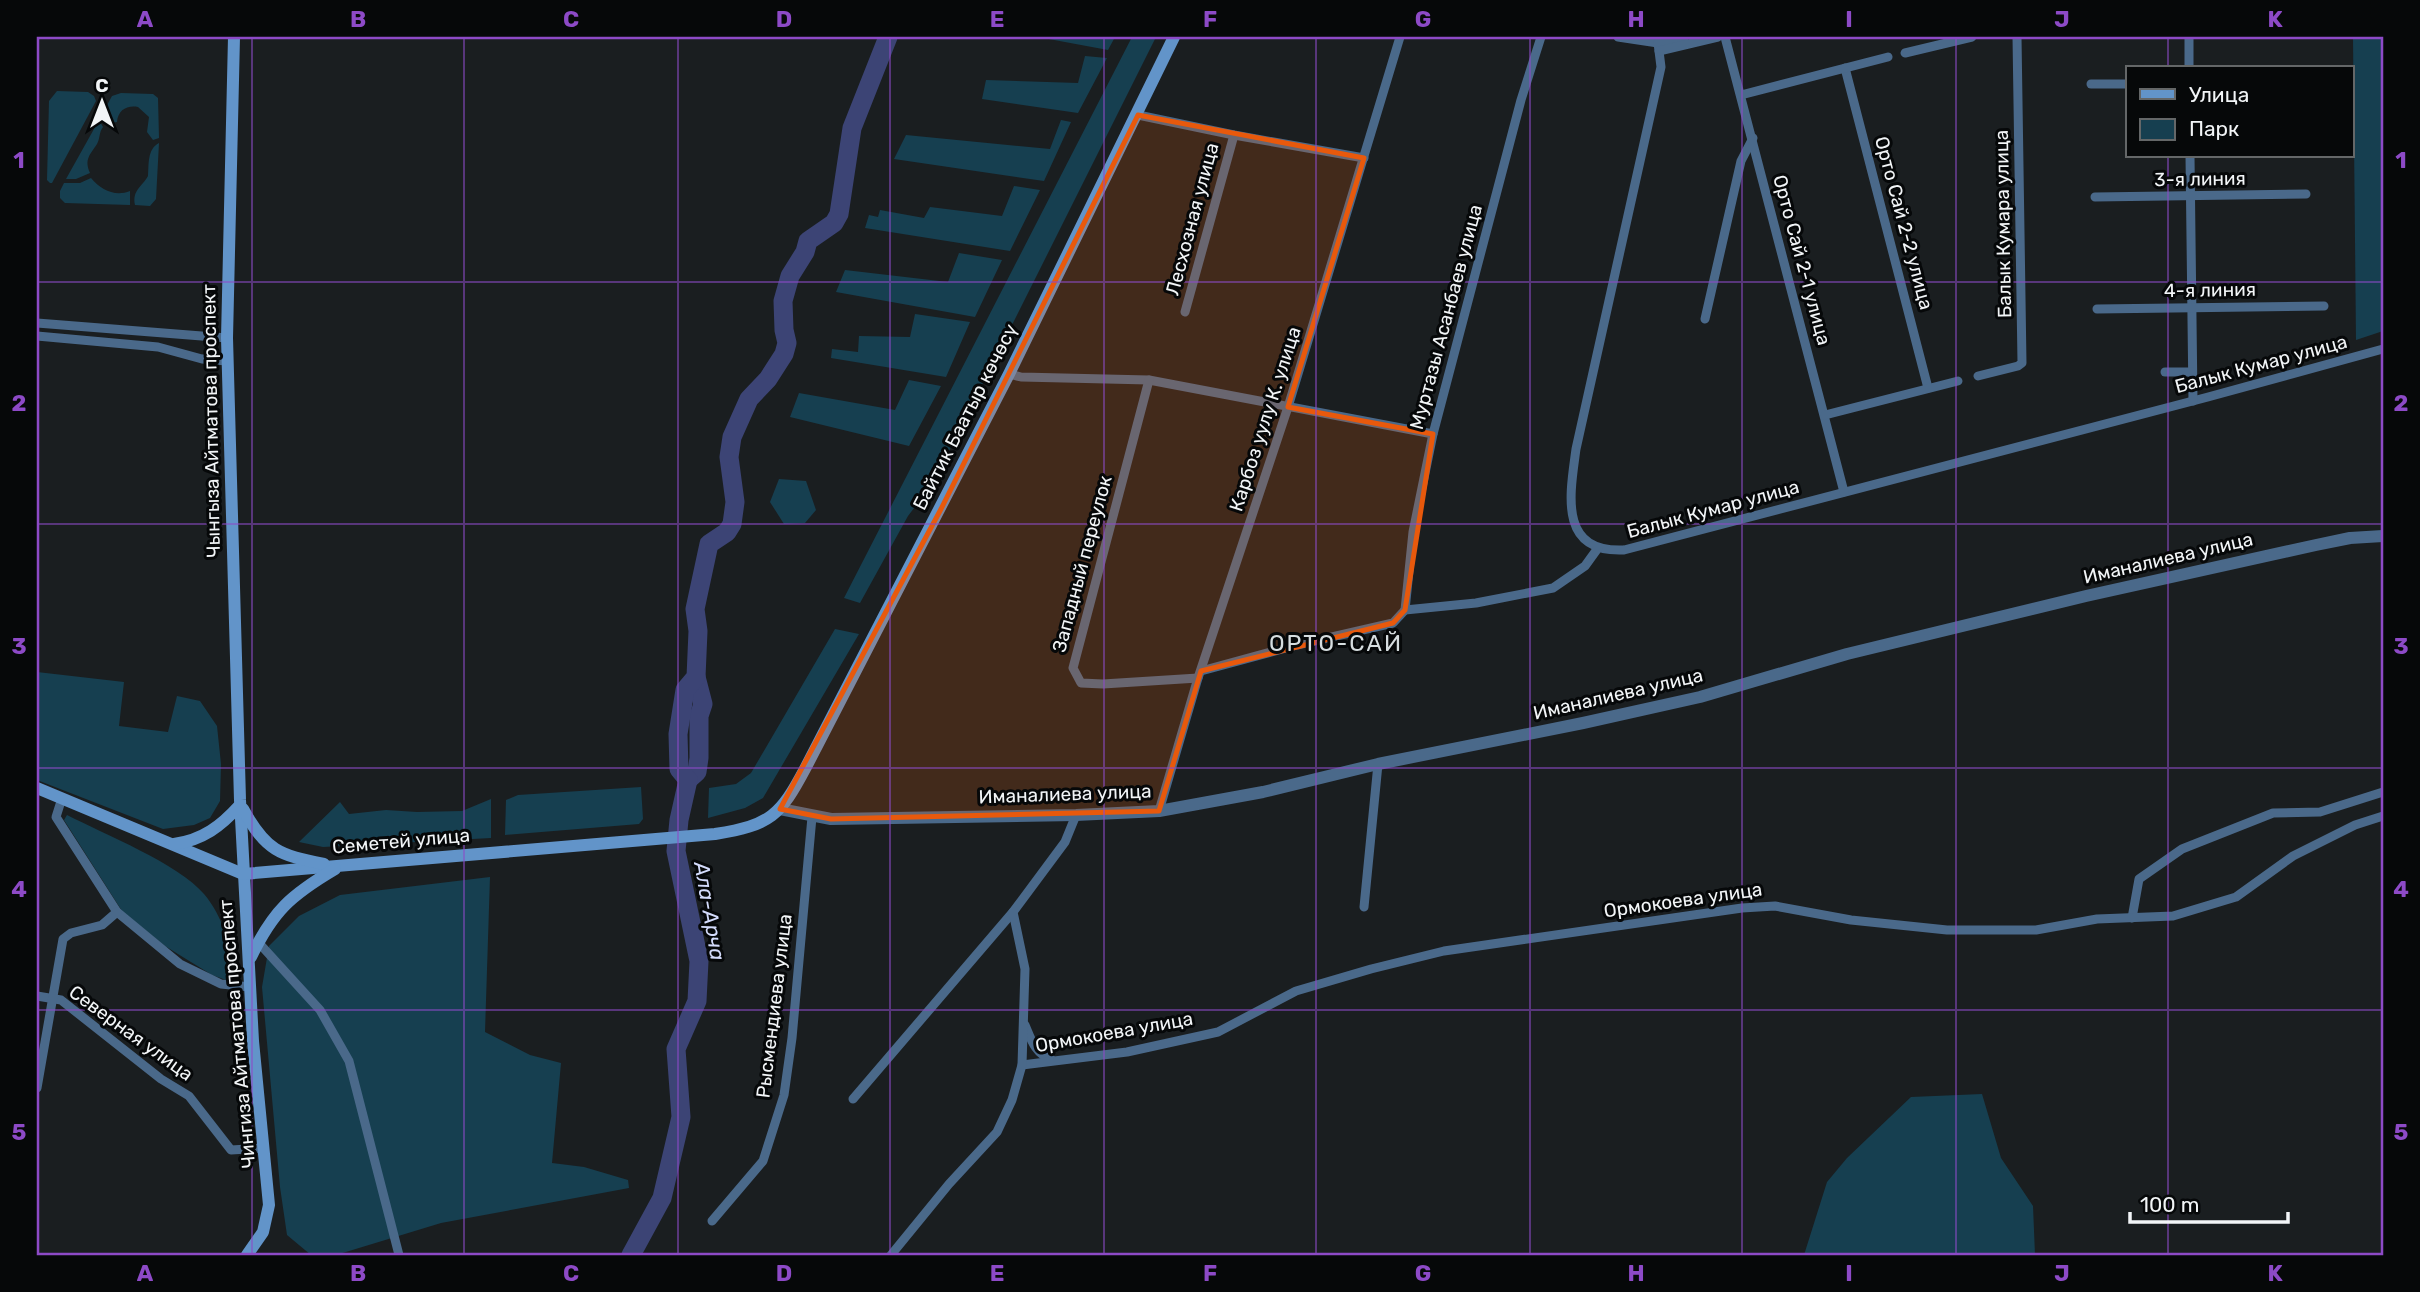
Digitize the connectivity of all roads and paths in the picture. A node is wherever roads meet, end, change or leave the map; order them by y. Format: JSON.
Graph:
{"nodes":[{"id":1,"x":234,"y":37,"type":"edge"},
{"id":2,"x":1174,"y":37,"type":"edge"},
{"id":3,"x":1400,"y":37,"type":"edge"},
{"id":4,"x":1541,"y":37,"type":"edge"},
{"id":5,"x":1618,"y":37,"type":"edge"},
{"id":6,"x":1685,"y":37,"type":"edge"},
{"id":7,"x":1718,"y":37,"type":"edge"},
{"id":8,"x":1725,"y":37,"type":"edge"},
{"id":9,"x":1972,"y":37,"type":"edge"},
{"id":10,"x":2017,"y":37,"type":"edge"},
{"id":11,"x":2189,"y":37,"type":"edge"},
{"id":12,"x":1658,"y":47,"type":"junction"},
{"id":13,"x":1905,"y":53,"type":"dead end"},
{"id":14,"x":1888,"y":57,"type":"dead end"},
{"id":15,"x":2189,"y":66,"type":"edge"},
{"id":16,"x":1845,"y":68,"type":"junction"},
{"id":17,"x":2091,"y":84,"type":"dead end"},
{"id":18,"x":2126,"y":84,"type":"edge"},
{"id":19,"x":1741,"y":95,"type":"junction"},
{"id":20,"x":1138,"y":115,"type":"junction"},
{"id":21,"x":1234,"y":135,"type":"junction"},
{"id":22,"x":1753,"y":138,"type":"junction"},
{"id":23,"x":1364,"y":158,"type":"junction"},
{"id":24,"x":2190,"y":158,"type":"edge"},
{"id":25,"x":2306,"y":194,"type":"dead end"},
{"id":26,"x":2095,"y":197,"type":"dead end"},
{"id":27,"x":2191,"y":197,"type":"junction"},
{"id":28,"x":2323,"y":306,"type":"dead end"},
{"id":29,"x":2192,"y":308,"type":"junction"},
{"id":30,"x":2098,"y":309,"type":"dead end"},
{"id":31,"x":1185,"y":312,"type":"dead end"},
{"id":32,"x":1705,"y":319,"type":"dead end"},
{"id":33,"x":37,"y":323,"type":"edge"},
{"id":34,"x":159,"y":334,"type":"junction"},
{"id":35,"x":37,"y":336,"type":"edge"},
{"id":36,"x":227,"y":338,"type":"junction"},
{"id":37,"x":158,"y":347,"type":"junction"},
{"id":38,"x":2383,"y":349,"type":"edge"},
{"id":39,"x":227,"y":362,"type":"junction"},
{"id":40,"x":2165,"y":372,"type":"dead end"},
{"id":41,"x":2192,"y":372,"type":"junction"},
{"id":42,"x":1009,"y":374,"type":"junction"},
{"id":43,"x":1978,"y":376,"type":"dead end"},
{"id":44,"x":1149,"y":380,"type":"junction"},
{"id":45,"x":1958,"y":381,"type":"dead end"},
{"id":46,"x":1928,"y":388,"type":"junction"},
{"id":47,"x":2193,"y":401,"type":"junction"},
{"id":48,"x":1288,"y":407,"type":"junction"},
{"id":49,"x":1825,"y":415,"type":"junction"},
{"id":50,"x":1433,"y":434,"type":"junction"},
{"id":51,"x":1844,"y":492,"type":"junction"},
{"id":52,"x":2383,"y":536,"type":"edge"},
{"id":53,"x":1598,"y":548,"type":"junction"},
{"id":54,"x":1405,"y":610,"type":"junction"},
{"id":55,"x":1200,"y":674,"type":"junction"},
{"id":56,"x":1378,"y":764,"type":"junction"},
{"id":57,"x":37,"y":788,"type":"edge"},
{"id":58,"x":2383,"y":792,"type":"edge"},
{"id":59,"x":62,"y":798,"type":"junction"},
{"id":60,"x":240,"y":805,"type":"junction"},
{"id":61,"x":780,"y":809,"type":"junction"},
{"id":62,"x":1159,"y":811,"type":"junction"},
{"id":63,"x":1076,"y":815,"type":"junction"},
{"id":64,"x":2383,"y":816,"type":"edge"},
{"id":65,"x":812,"y":817,"type":"junction"},
{"id":66,"x":174,"y":844,"type":"junction"},
{"id":67,"x":338,"y":867,"type":"junction"},
{"id":68,"x":243,"y":874,"type":"junction"},
{"id":69,"x":1364,"y":907,"type":"dead end"},
{"id":70,"x":117,"y":912,"type":"junction"},
{"id":71,"x":1013,"y":912,"type":"junction"},
{"id":72,"x":2132,"y":918,"type":"junction"},
{"id":73,"x":258,"y":942,"type":"junction"},
{"id":74,"x":250,"y":960,"type":"junction"},
{"id":75,"x":250,"y":987,"type":"junction"},
{"id":76,"x":37,"y":996,"type":"edge"},
{"id":77,"x":52,"y":999,"type":"junction"},
{"id":78,"x":1024,"y":1023,"type":"junction"},
{"id":79,"x":1054,"y":1060,"type":"junction"},
{"id":80,"x":1023,"y":1065,"type":"junction"},
{"id":81,"x":37,"y":1088,"type":"edge"},
{"id":82,"x":852,"y":1099,"type":"dead end"},
{"id":83,"x":264,"y":1148,"type":"junction"},
{"id":84,"x":712,"y":1221,"type":"dead end"},
{"id":85,"x":247,"y":1255,"type":"edge"},
{"id":86,"x":399,"y":1255,"type":"edge"},
{"id":87,"x":891,"y":1255,"type":"edge"}],
"edges":[{"from":1,"to":36,"type":"main road","name":"Чынгыза Айтматова проспект"},
{"from":2,"to":20,"type":"main road","name":"Байтик Баатыр көчөсү"},
{"from":3,"to":23,"type":"street","name":"Карбоз уулу К. улица"},
{"from":4,"to":50,"type":"street","name":"Муртазы Асанбаев улица"},
{"from":5,"to":12,"type":"street"},
{"from":6,"to":12,"type":"street"},
{"from":7,"to":12,"type":"street"},
{"from":8,"to":19,"type":"street","name":"Орто Сай 2-1 улица"},
{"from":9,"to":13,"type":"street"},
{"from":10,"to":43,"type":"street","name":"Балык Кумара улица"},
{"from":11,"to":15,"type":"street"},
{"from":12,"to":53,"type":"street"},
{"from":14,"to":16,"type":"street"},
{"from":16,"to":19,"type":"street"},
{"from":16,"to":46,"type":"street","name":"Орто Сай 2-2 улица"},
{"from":17,"to":18,"type":"street"},
{"from":19,"to":22,"type":"street","name":"Орто Сай 2-1 улица"},
{"from":20,"to":21,"type":"street","name":"Лесхозная улица"},
{"from":20,"to":42,"type":"main road","name":"Байтик Баатыр көчөсү"},
{"from":21,"to":23,"type":"street","name":"Лесхозная улица"},
{"from":21,"to":31,"type":"street","name":"Лесхозная улица"},
{"from":22,"to":32,"type":"street"},
{"from":22,"to":49,"type":"street","name":"Орто Сай 2-1 улица"},
{"from":23,"to":48,"type":"street","name":"Карбоз уулу К. улица"},
{"from":24,"to":27,"type":"street"},
{"from":25,"to":27,"type":"street","name":"3-я линия"},
{"from":26,"to":27,"type":"street","name":"3-я линия"},
{"from":27,"to":29,"type":"street"},
{"from":28,"to":29,"type":"street","name":"4-я линия"},
{"from":29,"to":30,"type":"street","name":"4-я линия"},
{"from":29,"to":41,"type":"street"},
{"from":33,"to":34,"type":"street"},
{"from":34,"to":36,"type":"street"},
{"from":34,"to":37,"type":"street"},
{"from":35,"to":37,"type":"street"},
{"from":36,"to":39,"type":"main road","name":"Чынгыза Айтматова проспект"},
{"from":37,"to":39,"type":"street"},
{"from":38,"to":47,"type":"street","name":"Балык Кумар улица"},
{"from":39,"to":60,"type":"main road","name":"Чынгыза Айтматова проспект"},
{"from":40,"to":41,"type":"street"},
{"from":41,"to":47,"type":"street"},
{"from":42,"to":44,"type":"street"},
{"from":42,"to":61,"type":"main road","name":"Байтик Баатыр көчөсү"},
{"from":44,"to":48,"type":"street"},
{"from":44,"to":55,"type":"street","name":"Западный переулок"},
{"from":45,"to":46,"type":"street"},
{"from":46,"to":49,"type":"street"},
{"from":47,"to":51,"type":"street","name":"Балык Кумар улица"},
{"from":48,"to":50,"type":"street"},
{"from":48,"to":55,"type":"street","name":"Карбоз уулу К. улица"},
{"from":49,"to":51,"type":"street","name":"Орто Сай 2-1 улица"},
{"from":50,"to":54,"type":"street","name":"Муртазы Асанбаев улица"},
{"from":51,"to":53,"type":"street","name":"Балык Кумар улица"},
{"from":52,"to":56,"type":"street","name":"Иманалиева улица"},
{"from":53,"to":54,"type":"street"},
{"from":54,"to":55,"type":"street"},
{"from":55,"to":62,"type":"street","name":"Карбоз уулу К. улица"},
{"from":56,"to":62,"type":"street","name":"Иманалиева улица"},
{"from":56,"to":69,"type":"street"},
{"from":57,"to":59,"type":"main road","name":"Семетей улица"},
{"from":58,"to":72,"type":"street"},
{"from":59,"to":66,"type":"main road","name":"Семетей улица"},
{"from":59,"to":70,"type":"street"},
{"from":60,"to":66,"type":"main road"},
{"from":60,"to":67,"type":"main road"},
{"from":60,"to":68,"type":"main road","name":"Чингиза Айтматова проспект"},
{"from":61,"to":65,"type":"street","name":"Иманалиева улица"},
{"from":61,"to":67,"type":"main road","name":"Семетей улица"},
{"from":62,"to":63,"type":"street","name":"Иманалиева улица"},
{"from":63,"to":65,"type":"street","name":"Иманалиева улица"},
{"from":63,"to":71,"type":"street"},
{"from":64,"to":72,"type":"street","name":"Ормокоева улица"},
{"from":65,"to":84,"type":"street","name":"Рысмендиева улица"},
{"from":66,"to":68,"type":"main road","name":"Семетей улица"},
{"from":67,"to":68,"type":"main road","name":"Семетей улица"},
{"from":67,"to":73,"type":"main road"},
{"from":68,"to":74,"type":"main road","name":"Чингиза Айтматова проспект"},
{"from":70,"to":75,"type":"street"},
{"from":70,"to":77,"type":"street"},
{"from":71,"to":78,"type":"street"},
{"from":71,"to":82,"type":"street"},
{"from":72,"to":79,"type":"street","name":"Ормокоева улица"},
{"from":73,"to":74,"type":"main road"},
{"from":73,"to":86,"type":"street"},
{"from":74,"to":75,"type":"main road","name":"Чингиза Айтматова проспект"},
{"from":75,"to":83,"type":"main road","name":"Чингиза Айтматова проспект"},
{"from":76,"to":77,"type":"street","name":"Северная улица"},
{"from":77,"to":81,"type":"street"},
{"from":77,"to":83,"type":"street","name":"Северная улица"},
{"from":78,"to":79,"type":"street"},
{"from":78,"to":80,"type":"street"},
{"from":79,"to":80,"type":"street","name":"Ормокоева улица"},
{"from":80,"to":87,"type":"street"},
{"from":83,"to":85,"type":"main road","name":"Чингиза Айтматова проспект"}]}
